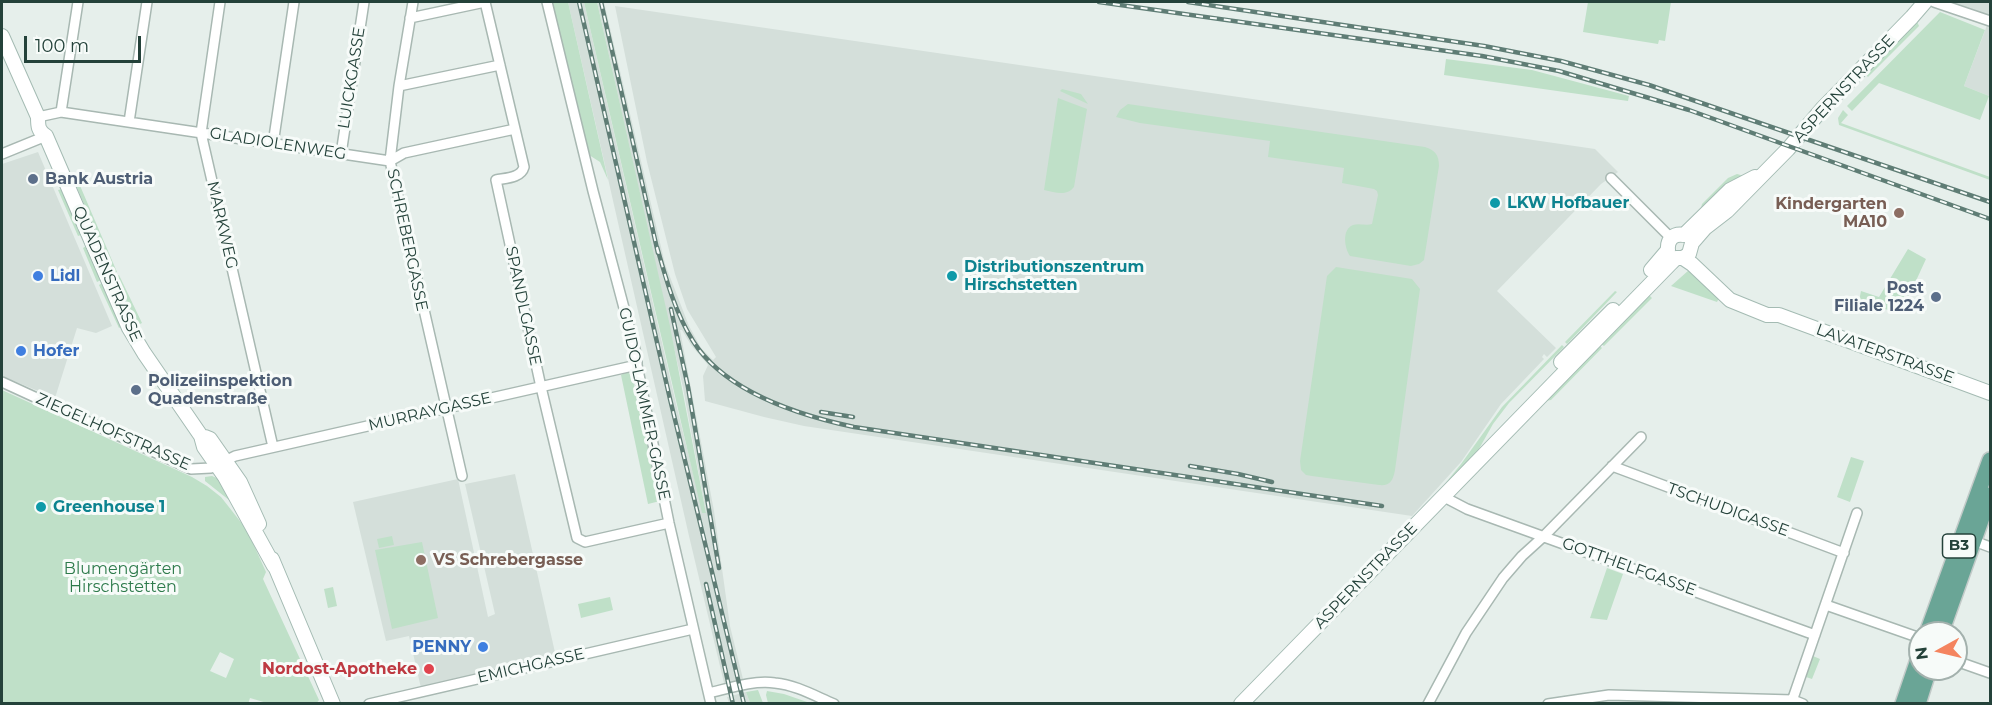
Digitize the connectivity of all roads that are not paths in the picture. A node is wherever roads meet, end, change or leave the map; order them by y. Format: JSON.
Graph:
{"nodes":[{"id":1,"x":78,"y":2,"type":"edge"},
{"id":2,"x":147,"y":2,"type":"edge"},
{"id":3,"x":220,"y":2,"type":"edge"},
{"id":4,"x":294,"y":2,"type":"edge"},
{"id":5,"x":364,"y":2,"type":"edge"},
{"id":6,"x":413,"y":2,"type":"edge"},
{"id":7,"x":485,"y":2,"type":"edge"},
{"id":8,"x":547,"y":2,"type":"edge"},
{"id":9,"x":1925,"y":2,"type":"edge"},
{"id":10,"x":1934,"y":2,"type":"edge"},
{"id":11,"x":410,"y":18,"type":"junction"},
{"id":12,"x":1990,"y":21,"type":"edge"},
{"id":13,"x":2,"y":36,"type":"edge"},
{"id":14,"x":500,"y":65,"type":"junction"},
{"id":15,"x":399,"y":86,"type":"junction"},
{"id":16,"x":61,"y":112,"type":"junction"},
{"id":17,"x":38,"y":117,"type":"junction"},
{"id":18,"x":129,"y":122,"type":"junction"},
{"id":19,"x":514,"y":129,"type":"junction"},
{"id":20,"x":201,"y":132,"type":"junction"},
{"id":21,"x":46,"y":136,"type":"junction"},
{"id":22,"x":273,"y":144,"type":"junction"},
{"id":23,"x":2,"y":154,"type":"edge"},
{"id":24,"x":341,"y":154,"type":"junction"},
{"id":25,"x":390,"y":160,"type":"junction"},
{"id":26,"x":1611,"y":178,"type":"dead end"},
{"id":27,"x":1681,"y":247,"type":"junction"},
{"id":28,"x":636,"y":365,"type":"junction"},
{"id":29,"x":2,"y":382,"type":"edge"},
{"id":30,"x":541,"y":387,"type":"junction"},
{"id":31,"x":1990,"y":393,"type":"edge"},
{"id":32,"x":447,"y":408,"type":"junction"},
{"id":33,"x":1641,"y":437,"type":"dead end"},
{"id":34,"x":273,"y":447,"type":"junction"},
{"id":35,"x":1990,"y":460,"type":"edge"},
{"id":36,"x":221,"y":463,"type":"junction"},
{"id":37,"x":1612,"y":466,"type":"junction"},
{"id":38,"x":462,"y":476,"type":"dead end"},
{"id":39,"x":1990,"y":495,"type":"edge"},
{"id":40,"x":1444,"y":497,"type":"junction"},
{"id":41,"x":1857,"y":513,"type":"dead end"},
{"id":42,"x":669,"y":523,"type":"junction"},
{"id":43,"x":1544,"y":536,"type":"junction"},
{"id":44,"x":1974,"y":540,"type":"junction"},
{"id":45,"x":1990,"y":547,"type":"edge"},
{"id":46,"x":1844,"y":553,"type":"junction"},
{"id":47,"x":1826,"y":605,"type":"junction"},
{"id":48,"x":1931,"y":621,"type":"edge"},
{"id":49,"x":1945,"y":621,"type":"edge"},
{"id":50,"x":693,"y":628,"type":"junction"},
{"id":51,"x":1908,"y":634,"type":"edge"},
{"id":52,"x":1815,"y":635,"type":"junction"},
{"id":53,"x":1968,"y":665,"type":"edge"},
{"id":54,"x":1990,"y":673,"type":"edge"},
{"id":55,"x":1911,"y":681,"type":"edge"},
{"id":56,"x":1925,"y":681,"type":"edge"},
{"id":57,"x":709,"y":693,"type":"junction"},
{"id":58,"x":404,"y":700,"type":"edge"},
{"id":59,"x":1792,"y":702,"type":"edge"},
{"id":60,"x":333,"y":704,"type":"edge"},
{"id":61,"x":369,"y":704,"type":"edge"},
{"id":62,"x":711,"y":704,"type":"edge"},
{"id":63,"x":834,"y":704,"type":"edge"},
{"id":64,"x":1241,"y":704,"type":"edge"},
{"id":65,"x":1428,"y":704,"type":"edge"},
{"id":66,"x":1548,"y":704,"type":"edge"},
{"id":67,"x":1803,"y":704,"type":"edge"},
{"id":68,"x":1903,"y":704,"type":"edge"},
{"id":69,"x":1918,"y":704,"type":"edge"}],
"edges":[{"from":1,"to":16,"type":"street"},
{"from":2,"to":18,"type":"street"},
{"from":3,"to":20,"type":"street","name":"MARKWEG"},
{"from":4,"to":22,"type":"street"},
{"from":5,"to":24,"type":"street","name":"LUICKGASSE"},
{"from":6,"to":11,"type":"street","name":"SCHREBERGASSE"},
{"from":7,"to":11,"type":"street"},
{"from":7,"to":14,"type":"street","name":"SPANDLGASSE"},
{"from":8,"to":28,"type":"street","name":"GUIDO-LAMMER-GASSE"},
{"from":9,"to":27,"type":"street","name":"ASPERNSTRASSE"},
{"from":10,"to":12,"type":"street"},
{"from":11,"to":15,"type":"street","name":"SCHREBERGASSE"},
{"from":13,"to":17,"type":"street","name":"QUADENSTRASSE"},
{"from":14,"to":15,"type":"street"},
{"from":14,"to":19,"type":"street","name":"SPANDLGASSE"},
{"from":15,"to":25,"type":"street","name":"SCHREBERGASSE"},
{"from":16,"to":17,"type":"street","name":"GLADIOLENWEG"},
{"from":16,"to":18,"type":"street","name":"GLADIOLENWEG"},
{"from":17,"to":21,"type":"street","name":"QUADENSTRASSE"},
{"from":18,"to":20,"type":"street","name":"GLADIOLENWEG"},
{"from":19,"to":25,"type":"street","name":"GLADIOLENWEG"},
{"from":19,"to":30,"type":"street","name":"SPANDLGASSE"},
{"from":20,"to":22,"type":"street","name":"GLADIOLENWEG"},
{"from":20,"to":34,"type":"street","name":"MARKWEG"},
{"from":21,"to":23,"type":"street"},
{"from":21,"to":36,"type":"street","name":"QUADENSTRASSE"},
{"from":22,"to":24,"type":"street","name":"GLADIOLENWEG"},
{"from":24,"to":25,"type":"street","name":"GLADIOLENWEG"},
{"from":25,"to":32,"type":"street","name":"SCHREBERGASSE"},
{"from":26,"to":27,"type":"street","name":"LAVATERSTRASSE"},
{"from":27,"to":31,"type":"street","name":"LAVATERSTRASSE"},
{"from":27,"to":40,"type":"street","name":"ASPERNSTRASSE"},
{"from":28,"to":30,"type":"street","name":"MURRAYGASSE"},
{"from":28,"to":42,"type":"street","name":"GUIDO-LAMMER-GASSE"},
{"from":29,"to":36,"type":"street","name":"ZIEGELHOFSTRASSE"},
{"from":30,"to":32,"type":"street","name":"MURRAYGASSE"},
{"from":30,"to":42,"type":"street","name":"SPANDLGASSE"},
{"from":32,"to":34,"type":"street","name":"MURRAYGASSE"},
{"from":32,"to":38,"type":"street","name":"SCHREBERGASSE"},
{"from":33,"to":37,"type":"street"},
{"from":34,"to":36,"type":"street","name":"MURRAYGASSE"},
{"from":35,"to":48,"type":"main road","number":"B3"},
{"from":36,"to":60,"type":"street","name":"QUADENSTRASSE"},
{"from":37,"to":43,"type":"street"},
{"from":37,"to":46,"type":"street","name":"TSCHUDIGASSE"},
{"from":39,"to":44,"type":"main road","number":"B3"},
{"from":40,"to":43,"type":"street","name":"GOTTHELFGASSE"},
{"from":40,"to":64,"type":"street","name":"ASPERNSTRASSE"},
{"from":41,"to":46,"type":"street"},
{"from":42,"to":50,"type":"street","name":"GUIDO-LAMMER-GASSE"},
{"from":43,"to":52,"type":"street","name":"GOTTHELFGASSE"},
{"from":43,"to":65,"type":"street"},
{"from":44,"to":45,"type":"street"},
{"from":44,"to":49,"type":"main road","number":"B3"},
{"from":46,"to":47,"type":"street"},
{"from":47,"to":51,"type":"street"},
{"from":47,"to":52,"type":"street"},
{"from":50,"to":57,"type":"street","name":"GUIDO-LAMMER-GASSE"},
{"from":50,"to":58,"type":"street","name":"EMICHGASSE"},
{"from":52,"to":59,"type":"street"},
{"from":53,"to":54,"type":"street"},
{"from":55,"to":68,"type":"main road"},
{"from":56,"to":69,"type":"main road"},
{"from":57,"to":62,"type":"street","name":"GUIDO-LAMMER-GASSE"},
{"from":57,"to":63,"type":"street"},
{"from":58,"to":61,"type":"street","name":"EMICHGASSE"},
{"from":59,"to":66,"type":"street"},
{"from":59,"to":67,"type":"street"}]}
